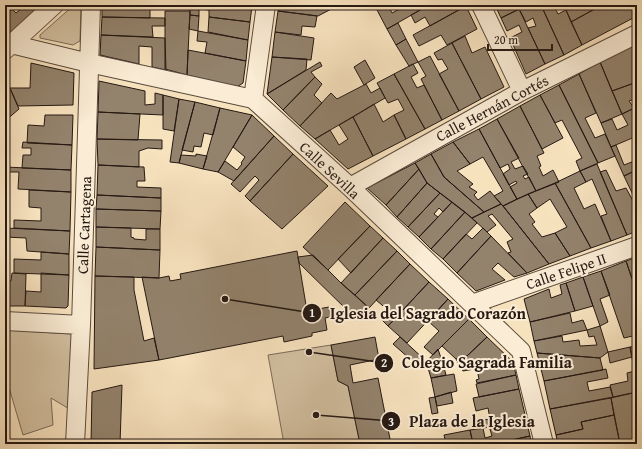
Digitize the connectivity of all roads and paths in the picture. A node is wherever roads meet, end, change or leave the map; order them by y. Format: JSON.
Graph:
{"nodes":[{"id":1,"x":54,"y":5,"type":"edge"},
{"id":2,"x":91,"y":5,"type":"edge"},
{"id":3,"x":266,"y":5,"type":"edge"},
{"id":4,"x":482,"y":5,"type":"edge"},
{"id":5,"x":637,"y":34,"type":"edge"},
{"id":6,"x":7,"y":45,"type":"edge"},
{"id":7,"x":89,"y":63,"type":"junction"},
{"id":8,"x":522,"y":91,"type":"junction"},
{"id":9,"x":253,"y":99,"type":"junction"},
{"id":10,"x":350,"y":187,"type":"junction"},
{"id":11,"x":637,"y":246,"type":"edge"},
{"id":12,"x":472,"y":304,"type":"junction"},
{"id":13,"x":5,"y":321,"type":"edge"},
{"id":14,"x":81,"y":325,"type":"junction"},
{"id":15,"x":75,"y":444,"type":"edge"},
{"id":16,"x":544,"y":444,"type":"edge"}],
"edges":[{"from":1,"to":6,"type":"street"},
{"from":2,"to":7,"type":"street","name":"Calle Cartagena"},
{"from":3,"to":9,"type":"street"},
{"from":4,"to":8,"type":"street"},
{"from":5,"to":8,"type":"street","name":"Calle Hernán Cortés"},
{"from":6,"to":7,"type":"street","name":"Calle Sevilla"},
{"from":7,"to":9,"type":"street","name":"Calle Sevilla"},
{"from":7,"to":14,"type":"street","name":"Calle Cartagena"},
{"from":8,"to":10,"type":"street","name":"Calle Hernán Cortés"},
{"from":9,"to":10,"type":"street","name":"Calle Sevilla"},
{"from":10,"to":12,"type":"street","name":"Calle Sevilla"},
{"from":11,"to":12,"type":"street","name":"Calle Felipe II"},
{"from":12,"to":16,"type":"street","name":"Calle Sevilla"},
{"from":13,"to":14,"type":"street"},
{"from":14,"to":15,"type":"street","name":"Calle Cartagena"}]}
